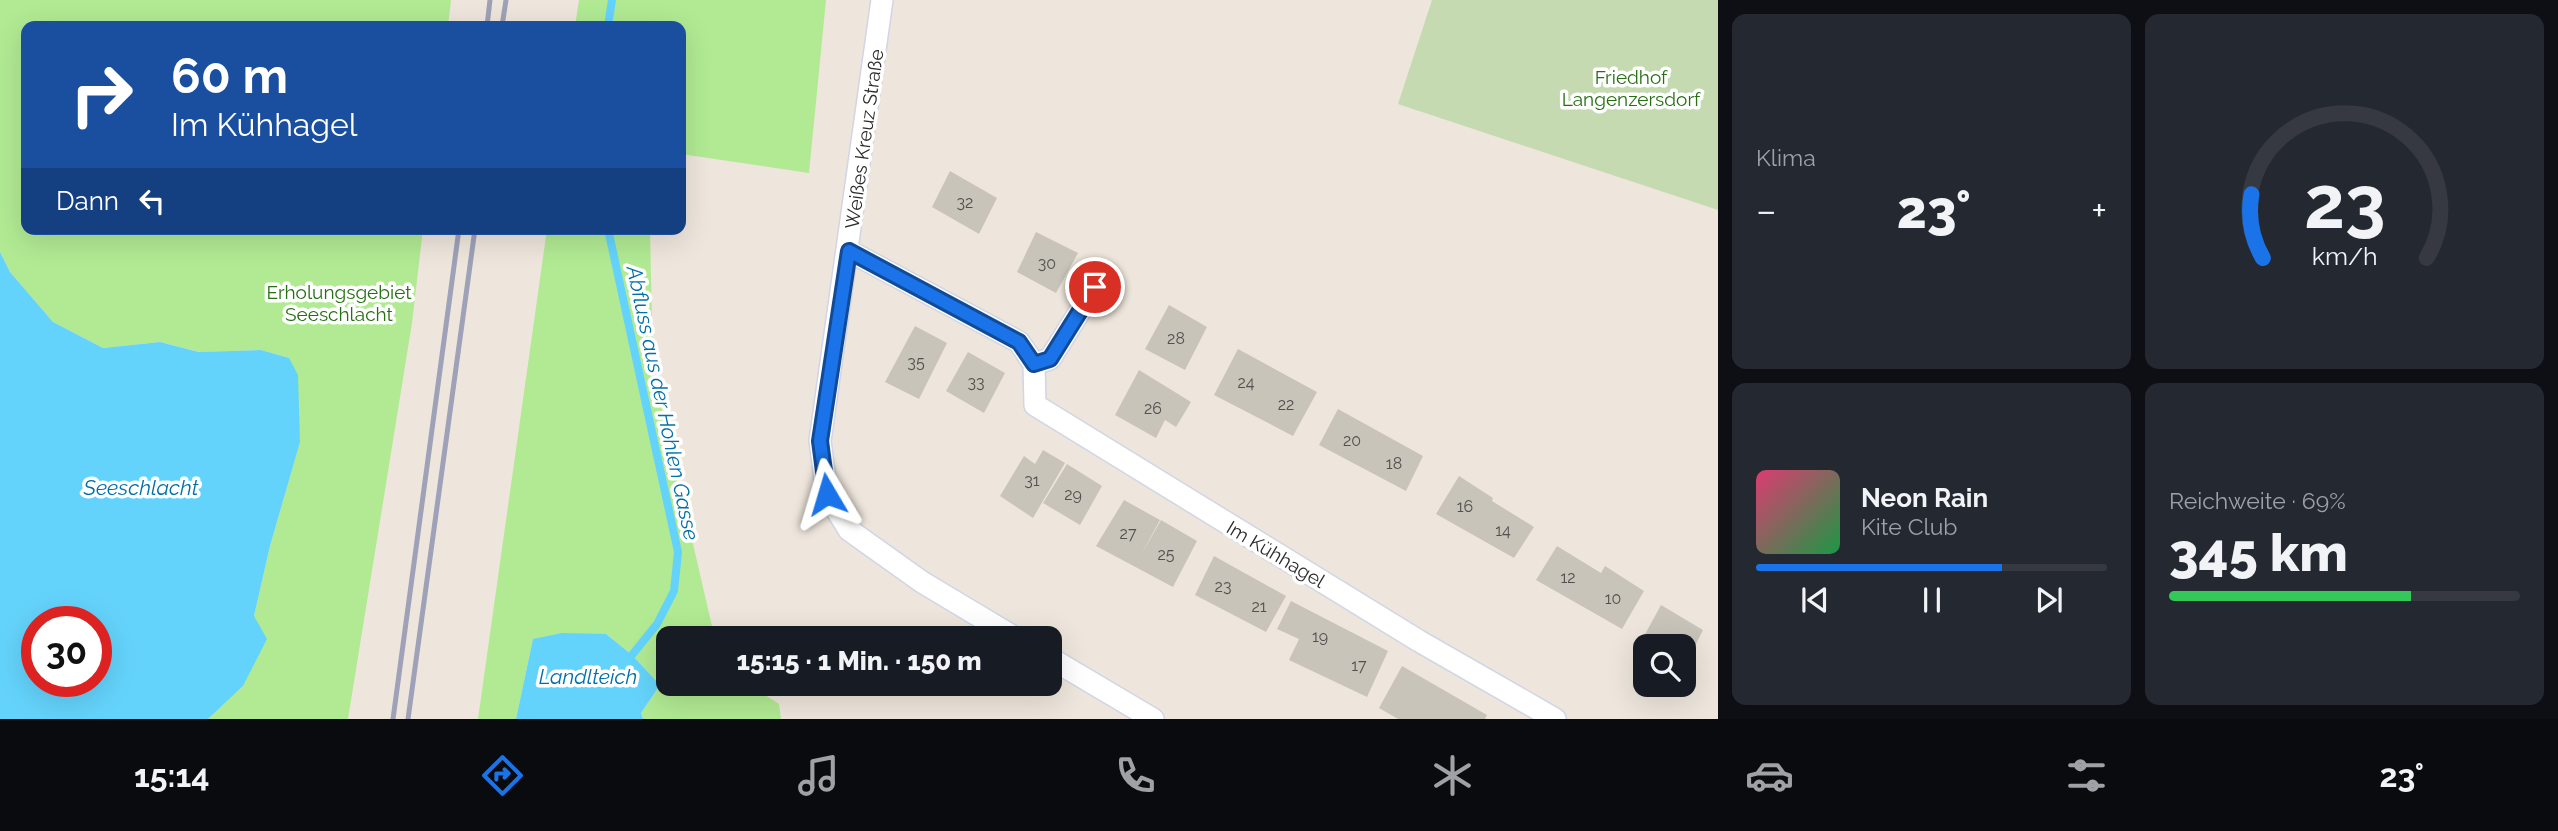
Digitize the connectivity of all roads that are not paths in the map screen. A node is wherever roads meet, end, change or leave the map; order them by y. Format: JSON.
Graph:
{"nodes":[{"id":1,"x":881,"y":0,"type":"edge"},
{"id":2,"x":849,"y":251,"type":"junction"},
{"id":3,"x":1095,"y":287,"type":"dead end"},
{"id":4,"x":1034,"y":364,"type":"junction"},
{"id":5,"x":995,"y":626,"type":"edge"},
{"id":6,"x":1062,"y":665,"type":"edge"},
{"id":7,"x":1153,"y":719,"type":"edge"},
{"id":8,"x":1555,"y":719,"type":"edge"}],
"edges":[{"from":1,"to":2,"type":"street","name":"Weißes Kreuz Straße"},
{"from":2,"to":4,"type":"street"},
{"from":2,"to":5,"type":"street","name":"Weißes Kreuz Straße"},
{"from":3,"to":4,"type":"street"},
{"from":4,"to":8,"type":"street","name":"Im Kühhagel"},
{"from":6,"to":7,"type":"street"}]}
